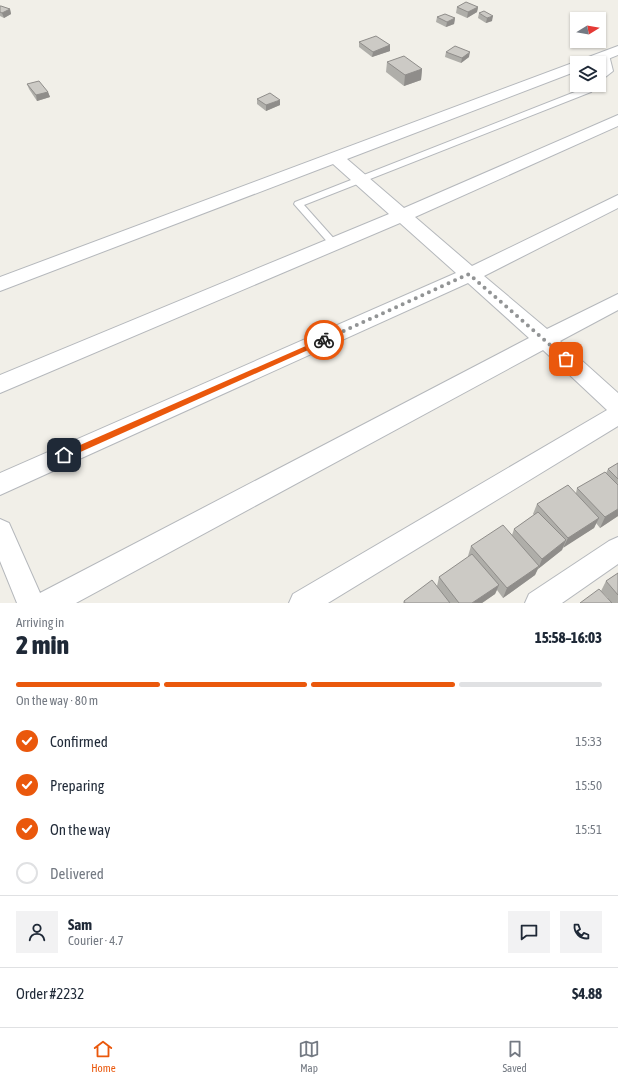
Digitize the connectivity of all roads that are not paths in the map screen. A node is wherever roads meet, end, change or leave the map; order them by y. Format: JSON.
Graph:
{"nodes":[{"id":1,"x":611,"y":53,"type":"edge"},
{"id":2,"x":570,"y":69,"type":"edge"},
{"id":3,"x":606,"y":74,"type":"edge"},
{"id":4,"x":583,"y":92,"type":"edge"},
{"id":5,"x":618,"y":120,"type":"edge"},
{"id":6,"x":336,"y":158,"type":"junction"},
{"id":7,"x":359,"y":179,"type":"junction"},
{"id":8,"x":618,"y":201,"type":"edge"},
{"id":9,"x":401,"y":216,"type":"junction"},
{"id":10,"x":334,"y":244,"type":"junction"},
{"id":11,"x":469,"y":274,"type":"junction"},
{"id":12,"x":0,"y":284,"type":"edge"},
{"id":13,"x":618,"y":301,"type":"edge"},
{"id":14,"x":545,"y":340,"type":"junction"},
{"id":15,"x":0,"y":384,"type":"edge"},
{"id":16,"x":618,"y":406,"type":"edge"},
{"id":17,"x":618,"y":415,"type":"edge"},
{"id":18,"x":0,"y":484,"type":"edge"},
{"id":19,"x":0,"y":531,"type":"edge"},
{"id":20,"x":618,"y":549,"type":"edge"},
{"id":21,"x":31,"y":603,"type":"edge"},
{"id":22,"x":49,"y":603,"type":"edge"},
{"id":23,"x":303,"y":603,"type":"edge"},
{"id":24,"x":539,"y":603,"type":"edge"}],
"edges":[{"from":1,"to":3,"type":"lane"},
{"from":2,"to":6,"type":"street"},
{"from":4,"to":7,"type":"lane"},
{"from":5,"to":9,"type":"street"},
{"from":6,"to":7,"type":"street"},
{"from":6,"to":12,"type":"street"},
{"from":7,"to":9,"type":"street"},
{"from":7,"to":10,"type":"lane"},
{"from":8,"to":11,"type":"street"},
{"from":9,"to":10,"type":"street"},
{"from":9,"to":11,"type":"street"},
{"from":10,"to":15,"type":"street"},
{"from":11,"to":14,"type":"street"},
{"from":11,"to":18,"type":"street"},
{"from":13,"to":14,"type":"street"},
{"from":14,"to":16,"type":"street"},
{"from":14,"to":22,"type":"street"},
{"from":17,"to":23,"type":"street"},
{"from":19,"to":21,"type":"street"},
{"from":20,"to":24,"type":"street"}]}
